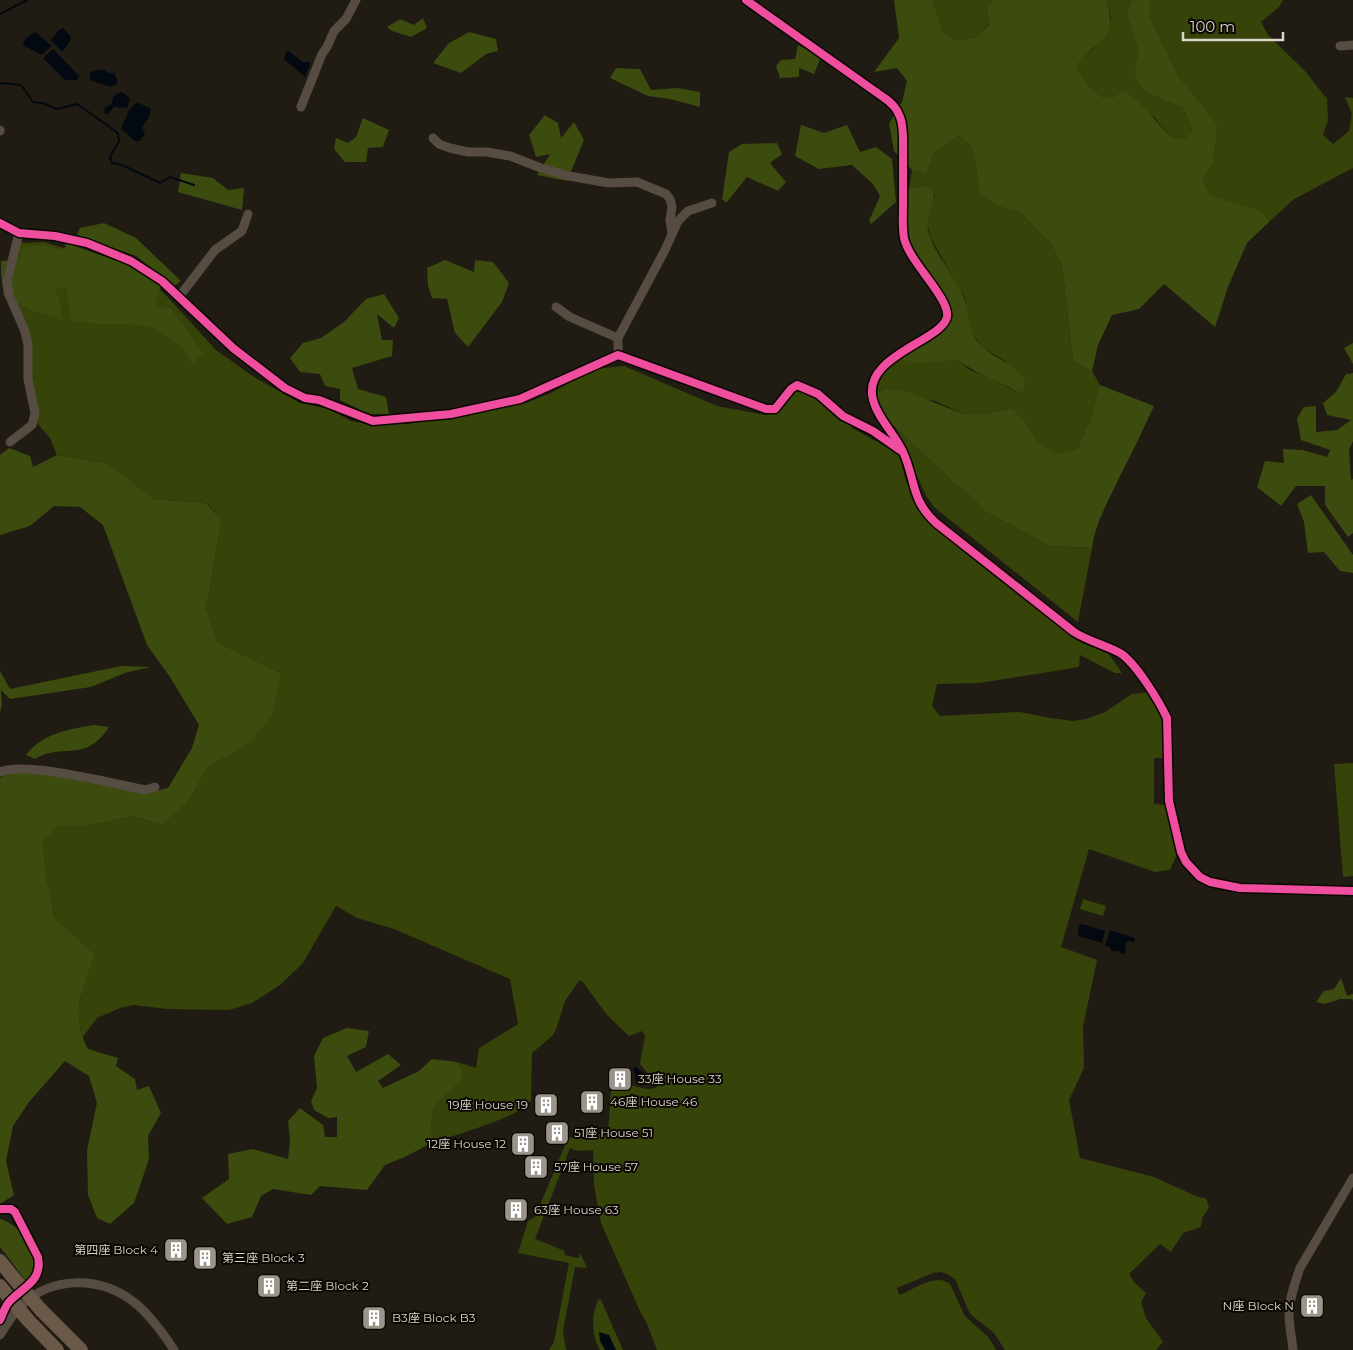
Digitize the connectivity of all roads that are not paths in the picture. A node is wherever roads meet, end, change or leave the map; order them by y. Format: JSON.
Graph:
{"nodes":[{"id":1,"x":356,"y":0,"type":"edge"},
{"id":2,"x":746,"y":0,"type":"edge"},
{"id":3,"x":1353,"y":45,"type":"edge"},
{"id":4,"x":1340,"y":46,"type":"dead end"},
{"id":5,"x":301,"y":107,"type":"dead end"},
{"id":6,"x":433,"y":138,"type":"dead end"},
{"id":7,"x":712,"y":203,"type":"dead end"},
{"id":8,"x":248,"y":214,"type":"dead end"},
{"id":9,"x":0,"y":223,"type":"edge"},
{"id":10,"x":19,"y":233,"type":"junction"},
{"id":11,"x":672,"y":234,"type":"junction"},
{"id":12,"x":179,"y":297,"type":"junction"},
{"id":13,"x":556,"y":307,"type":"dead end"},
{"id":14,"x":618,"y":338,"type":"junction"},
{"id":15,"x":618,"y":355,"type":"junction"},
{"id":16,"x":10,"y":442,"type":"dead end"},
{"id":17,"x":902,"y":451,"type":"junction"},
{"id":18,"x":0,"y":772,"type":"edge"},
{"id":19,"x":155,"y":787,"type":"dead end"},
{"id":20,"x":1353,"y":891,"type":"edge"},
{"id":21,"x":1353,"y":1178,"type":"edge"},
{"id":22,"x":0,"y":1261,"type":"edge"},
{"id":23,"x":3,"y":1291,"type":"edge"},
{"id":24,"x":0,"y":1335,"type":"edge"},
{"id":25,"x":57,"y":1350,"type":"edge"},
{"id":26,"x":81,"y":1350,"type":"edge"},
{"id":27,"x":174,"y":1350,"type":"edge"},
{"id":28,"x":1293,"y":1350,"type":"edge"}],
"edges":[{"from":1,"to":5,"type":"street"},
{"from":2,"to":17,"type":"street"},
{"from":3,"to":4,"type":"street"},
{"from":6,"to":11,"type":"street"},
{"from":7,"to":11,"type":"street"},
{"from":8,"to":12,"type":"street"},
{"from":9,"to":10,"type":"street"},
{"from":10,"to":12,"type":"street"},
{"from":10,"to":16,"type":"street"},
{"from":11,"to":14,"type":"street"},
{"from":12,"to":15,"type":"street"},
{"from":13,"to":14,"type":"street"},
{"from":14,"to":15,"type":"street"},
{"from":15,"to":17,"type":"street"},
{"from":17,"to":20,"type":"street"},
{"from":18,"to":19,"type":"street"},
{"from":21,"to":28,"type":"street"},
{"from":22,"to":26,"type":"highway","bridge":true},
{"from":23,"to":25,"type":"highway","bridge":true},
{"from":24,"to":27,"type":"street"}]}
